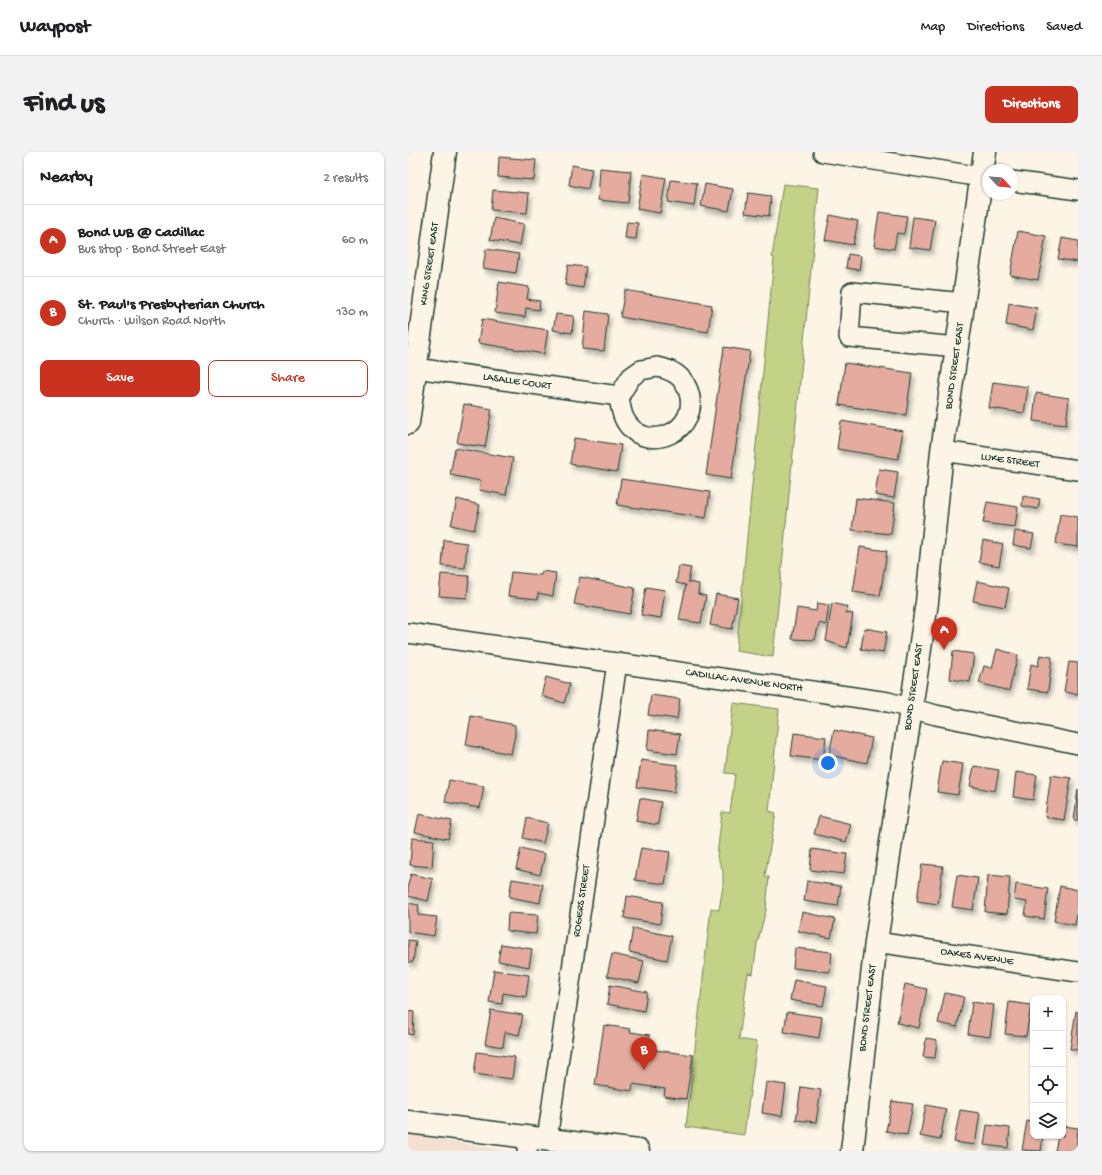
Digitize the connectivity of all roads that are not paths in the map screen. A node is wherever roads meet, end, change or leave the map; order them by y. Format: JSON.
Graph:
{"nodes":[{"id":1,"x":445,"y":152,"type":"edge"},
{"id":2,"x":823,"y":152,"type":"edge"},
{"id":3,"x":985,"y":152,"type":"edge"},
{"id":4,"x":985,"y":164,"type":"edge"},
{"id":5,"x":982,"y":177,"type":"edge"},
{"id":6,"x":1018,"y":182,"type":"edge"},
{"id":7,"x":1078,"y":190,"type":"edge"},
{"id":8,"x":982,"y":195,"type":"edge"},
{"id":9,"x":964,"y":303,"type":"junction"},
{"id":10,"x":958,"y":347,"type":"junction"},
{"id":11,"x":413,"y":374,"type":"edge"},
{"id":12,"x":619,"y":396,"type":"dead end"},
{"id":13,"x":408,"y":423,"type":"edge"},
{"id":14,"x":942,"y":451,"type":"junction"},
{"id":15,"x":1078,"y":470,"type":"edge"},
{"id":16,"x":408,"y":633,"type":"edge"},
{"id":17,"x":617,"y":663,"type":"junction"},
{"id":18,"x":912,"y":709,"type":"junction"},
{"id":19,"x":1078,"y":744,"type":"edge"},
{"id":20,"x":876,"y":942,"type":"junction"},
{"id":21,"x":1078,"y":972,"type":"edge"},
{"id":22,"x":408,"y":1122,"type":"edge"},
{"id":23,"x":534,"y":1142,"type":"edge"},
{"id":24,"x":638,"y":1151,"type":"edge"},
{"id":25,"x":852,"y":1151,"type":"edge"}],
"edges":[{"from":1,"to":11,"type":"main road","name":"KING STREET EAST"},
{"from":2,"to":5,"type":"street"},
{"from":3,"to":4,"type":"main road","name":"BOND STREET EAST"},
{"from":6,"to":7,"type":"street"},
{"from":8,"to":9,"type":"main road","name":"BOND STREET EAST"},
{"from":9,"to":10,"type":"main road","name":"BOND STREET EAST"},
{"from":9,"to":10,"type":"street"},
{"from":10,"to":14,"type":"main road","name":"BOND STREET EAST"},
{"from":11,"to":12,"type":"street","name":"LASALLE COURT"},
{"from":11,"to":13,"type":"main road","name":"KING STREET EAST"},
{"from":14,"to":15,"type":"street","name":"LUKE STREET"},
{"from":14,"to":18,"type":"main road","name":"BOND STREET EAST"},
{"from":16,"to":17,"type":"street","name":"CADILLAC AVENUE NORTH"},
{"from":17,"to":18,"type":"street","name":"CADILLAC AVENUE NORTH"},
{"from":17,"to":23,"type":"street","name":"ROGERS STREET"},
{"from":18,"to":19,"type":"street","name":"CADILLAC AVENUE NORTH"},
{"from":18,"to":20,"type":"main road","name":"BOND STREET EAST"},
{"from":20,"to":21,"type":"street","name":"OAKES AVENUE"},
{"from":20,"to":25,"type":"main road","name":"BOND STREET EAST"},
{"from":22,"to":23,"type":"main road"},
{"from":23,"to":24,"type":"main road"}]}
